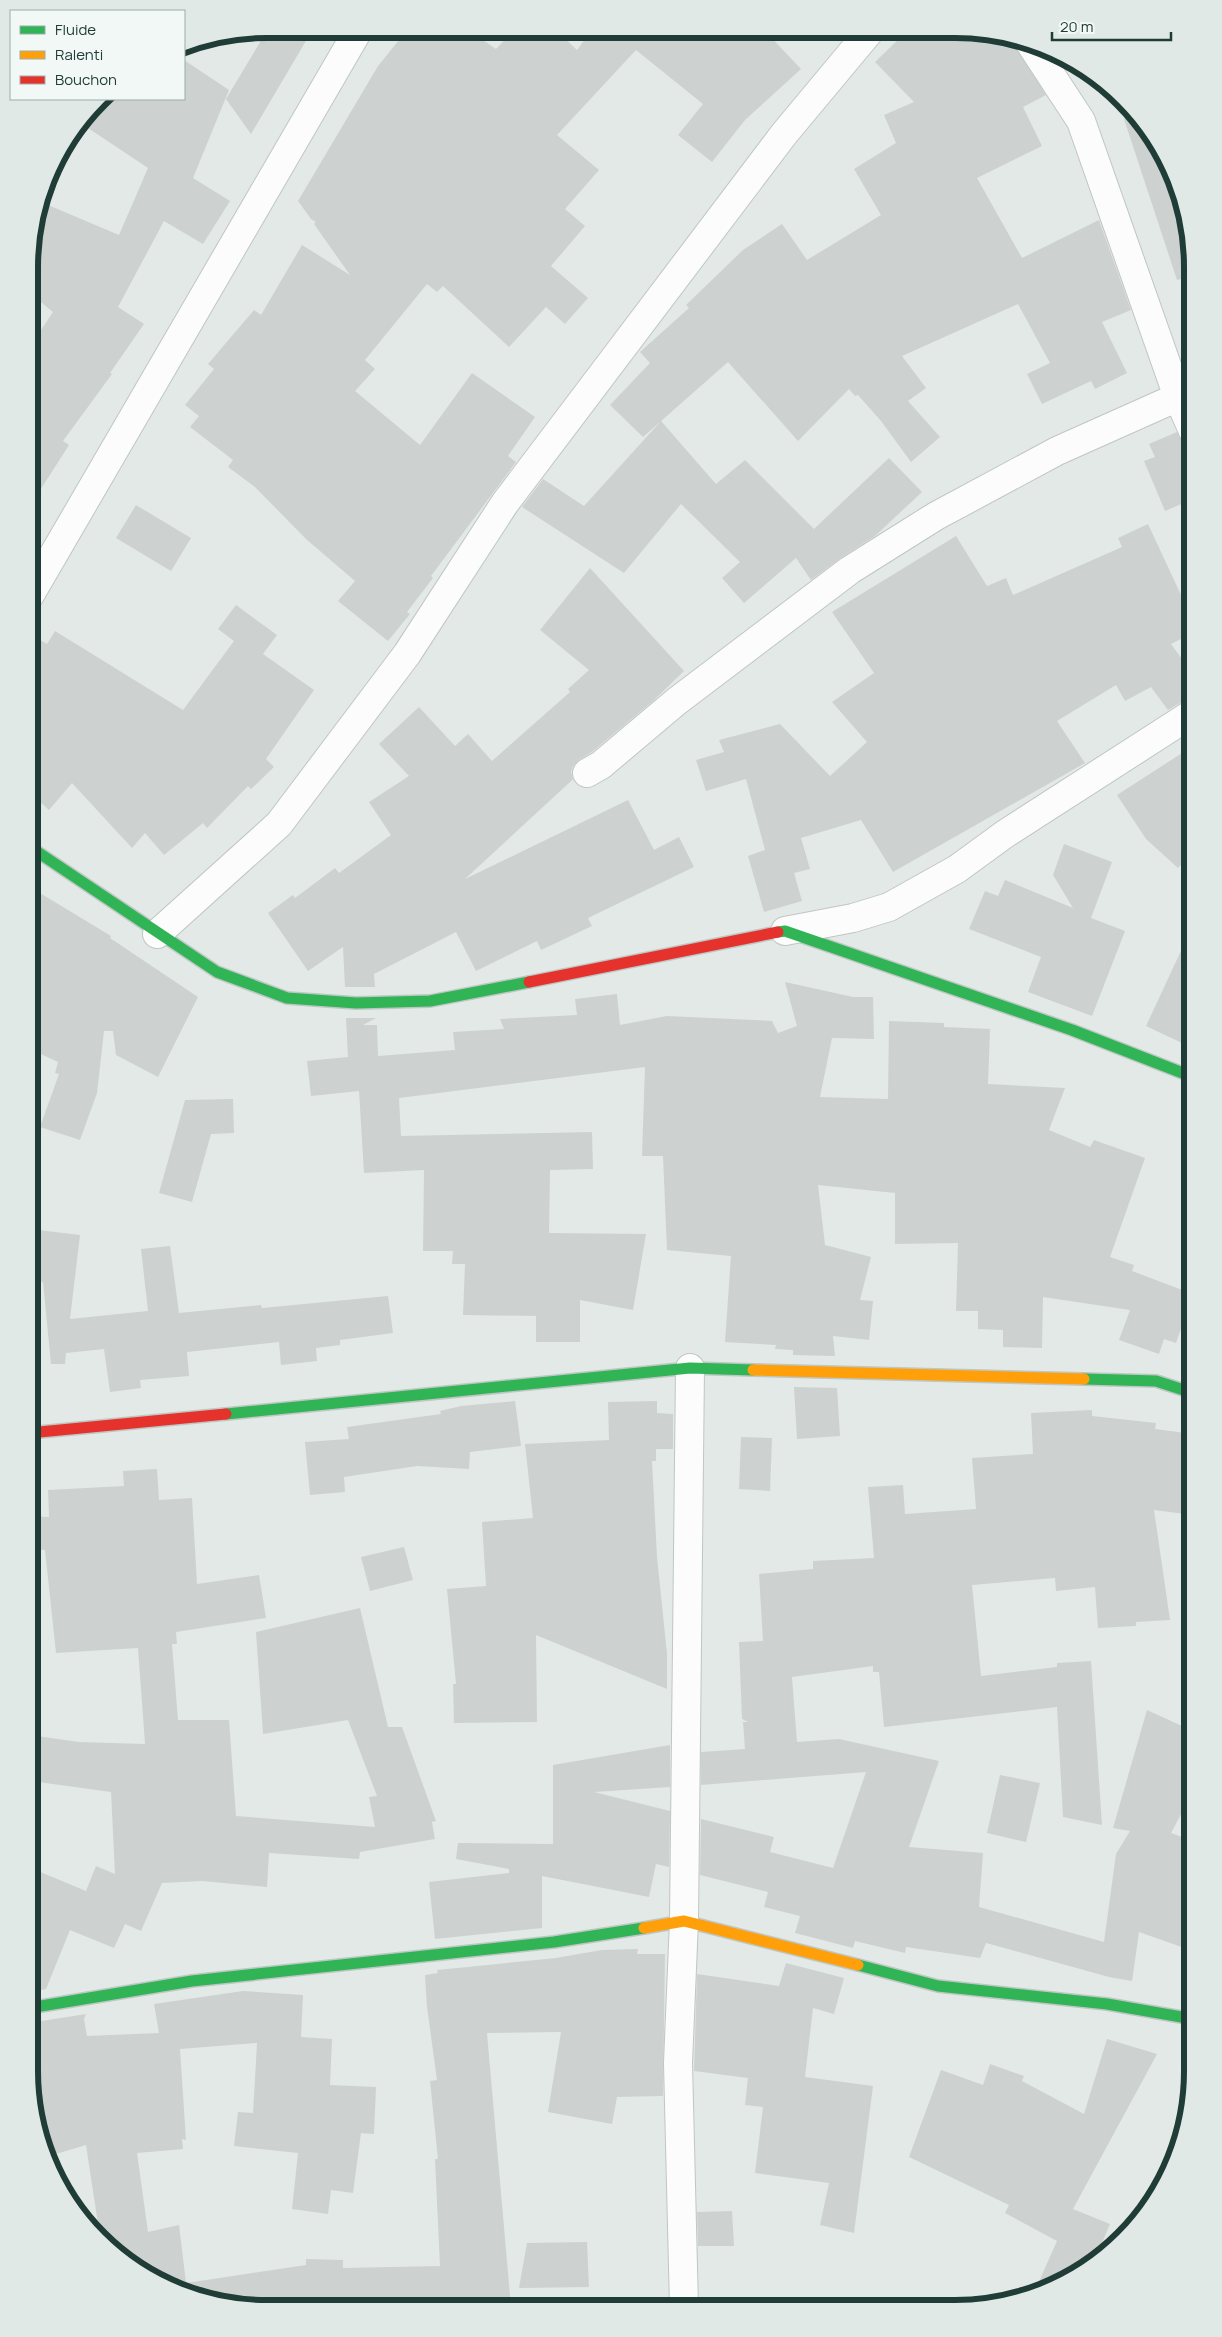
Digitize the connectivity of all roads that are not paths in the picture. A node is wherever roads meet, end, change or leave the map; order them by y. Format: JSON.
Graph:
{"nodes":[{"id":1,"x":354,"y":38,"type":"edge"},
{"id":2,"x":864,"y":38,"type":"edge"},
{"id":3,"x":1036,"y":53,"type":"edge"},
{"id":4,"x":1178,"y":397,"type":"junction"},
{"id":5,"x":1184,"y":411,"type":"edge"},
{"id":6,"x":38,"y":581,"type":"edge"},
{"id":7,"x":1184,"y":719,"type":"edge"},
{"id":8,"x":587,"y":773,"type":"dead end"},
{"id":9,"x":38,"y":852,"type":"edge"},
{"id":10,"x":785,"y":932,"type":"junction"},
{"id":11,"x":158,"y":934,"type":"junction"},
{"id":12,"x":1184,"y":1074,"type":"edge"},
{"id":13,"x":690,"y":1368,"type":"junction"},
{"id":14,"x":1184,"y":1390,"type":"edge"},
{"id":15,"x":38,"y":1432,"type":"edge"},
{"id":16,"x":684,"y":1921,"type":"junction"},
{"id":17,"x":38,"y":2007,"type":"edge"},
{"id":18,"x":1184,"y":2015,"type":"edge"},
{"id":19,"x":684,"y":2300,"type":"edge"}],
"edges":[{"from":1,"to":6,"type":"street"},
{"from":2,"to":11,"type":"street"},
{"from":3,"to":4,"type":"street"},
{"from":4,"to":5,"type":"street"},
{"from":4,"to":8,"type":"street"},
{"from":7,"to":10,"type":"street"},
{"from":9,"to":11,"type":"street"},
{"from":10,"to":11,"type":"street"},
{"from":10,"to":12,"type":"street"},
{"from":13,"to":14,"type":"street"},
{"from":13,"to":15,"type":"street"},
{"from":13,"to":16,"type":"street"},
{"from":16,"to":17,"type":"street"},
{"from":16,"to":18,"type":"street"},
{"from":16,"to":19,"type":"street"}]}
